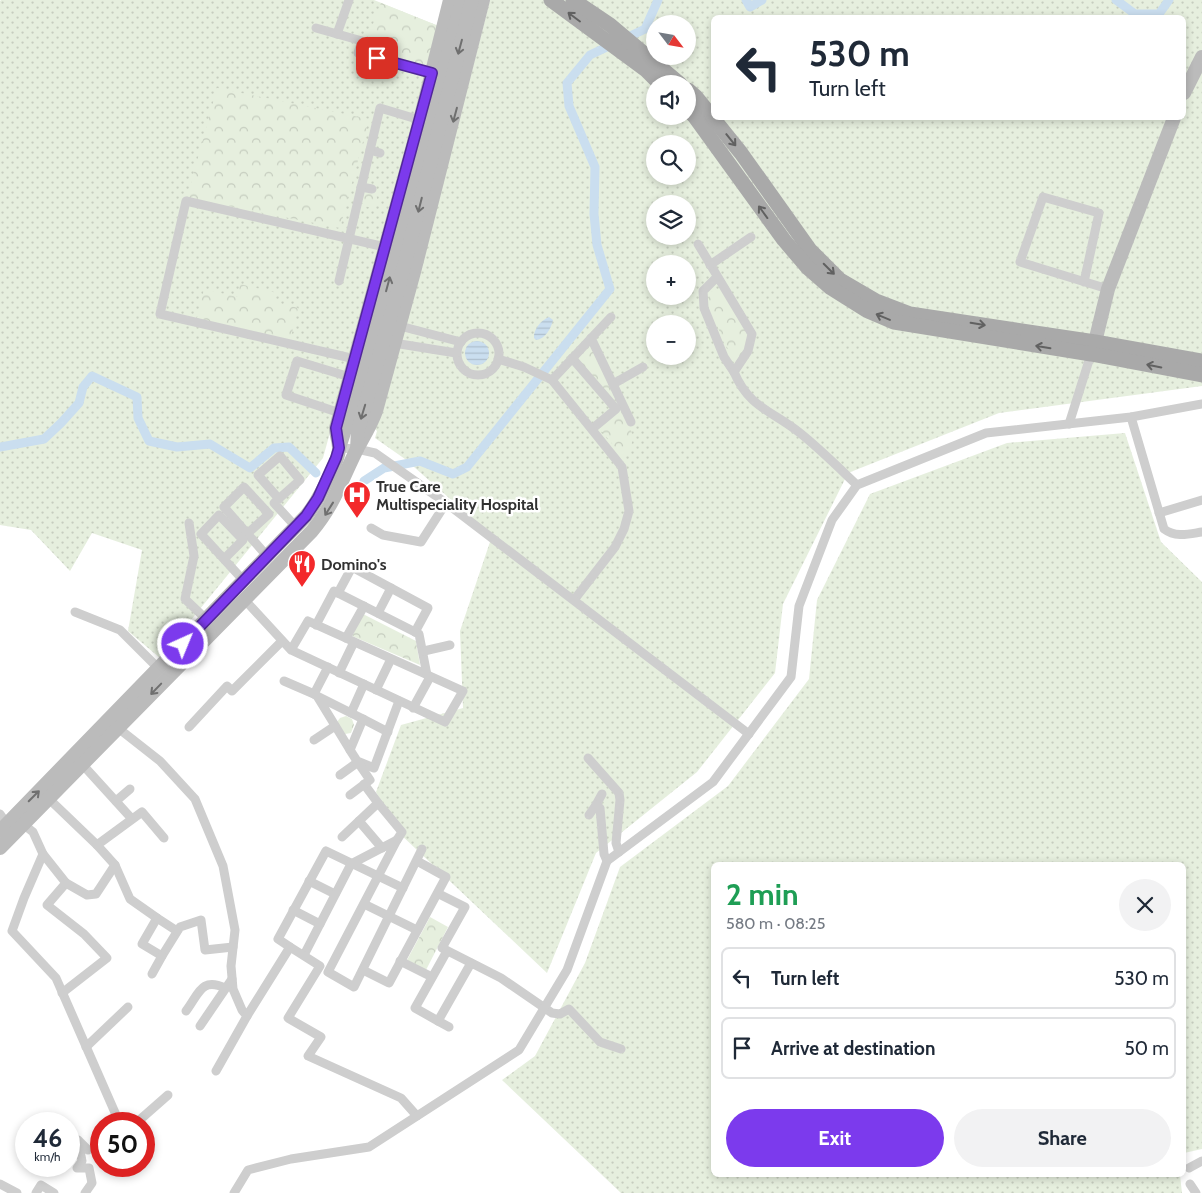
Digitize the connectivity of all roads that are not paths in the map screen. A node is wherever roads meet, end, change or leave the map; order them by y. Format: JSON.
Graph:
{"nodes":[{"id":1,"x":349,"y":0,"type":"edge"},
{"id":2,"x":450,"y":0,"type":"edge"},
{"id":3,"x":462,"y":0,"type":"edge"},
{"id":4,"x":472,"y":0,"type":"edge"},
{"id":5,"x":483,"y":0,"type":"edge"},
{"id":6,"x":551,"y":0,"type":"edge"},
{"id":7,"x":573,"y":0,"type":"edge"},
{"id":8,"x":316,"y":28,"type":"dead end"},
{"id":9,"x":337,"y":34,"type":"junction"},
{"id":10,"x":634,"y":54,"type":"junction"},
{"id":11,"x":1202,"y":57,"type":"edge"},
{"id":12,"x":432,"y":73,"type":"junction"},
{"id":13,"x":652,"y":75,"type":"edge"},
{"id":14,"x":666,"y":75,"type":"edge"},
{"id":15,"x":1186,"y":89,"type":"edge"},
{"id":16,"x":696,"y":98,"type":"edge"},
{"id":17,"x":711,"y":116,"type":"edge"},
{"id":18,"x":696,"y":118,"type":"edge"},
{"id":19,"x":420,"y":120,"type":"junction"},
{"id":20,"x":714,"y":120,"type":"edge"},
{"id":21,"x":1173,"y":120,"type":"edge"},
{"id":22,"x":370,"y":150,"type":"junction"},
{"id":23,"x":380,"y":153,"type":"dead end"},
{"id":24,"x":361,"y":187,"type":"junction"},
{"id":25,"x":372,"y":189,"type":"dead end"},
{"id":26,"x":751,"y":237,"type":"dead end"},
{"id":27,"x":349,"y":238,"type":"junction"},
{"id":28,"x":698,"y":244,"type":"dead end"},
{"id":29,"x":385,"y":247,"type":"junction"},
{"id":30,"x":710,"y":265,"type":"junction"},
{"id":31,"x":717,"y":276,"type":"junction"},
{"id":32,"x":339,"y":281,"type":"dead end"},
{"id":33,"x":1084,"y":282,"type":"junction"},
{"id":34,"x":1108,"y":289,"type":"junction"},
{"id":35,"x":367,"y":315,"type":"junction"},
{"id":36,"x":611,"y":316,"type":"dead end"},
{"id":37,"x":400,"y":326,"type":"junction"},
{"id":38,"x":363,"y":331,"type":"junction"},
{"id":39,"x":591,"y":338,"type":"junction"},
{"id":40,"x":461,"y":342,"type":"junction"},
{"id":41,"x":395,"y":343,"type":"junction"},
{"id":42,"x":1093,"y":348,"type":"junction"},
{"id":43,"x":456,"y":353,"type":"junction"},
{"id":44,"x":572,"y":358,"type":"junction"},
{"id":45,"x":355,"y":359,"type":"junction"},
{"id":46,"x":498,"y":359,"type":"junction"},
{"id":47,"x":1202,"y":360,"type":"edge"},
{"id":48,"x":643,"y":367,"type":"dead end"},
{"id":49,"x":734,"y":372,"type":"junction"},
{"id":50,"x":1202,"y":375,"type":"edge"},
{"id":51,"x":350,"y":377,"type":"junction"},
{"id":52,"x":552,"y":380,"type":"junction"},
{"id":53,"x":613,"y":384,"type":"junction"},
{"id":54,"x":1202,"y":404,"type":"edge"},
{"id":55,"x":619,"y":406,"type":"junction"},
{"id":56,"x":340,"y":413,"type":"junction"},
{"id":57,"x":1131,"y":417,"type":"junction"},
{"id":58,"x":632,"y":422,"type":"dead end"},
{"id":59,"x":1069,"y":424,"type":"junction"},
{"id":60,"x":592,"y":429,"type":"junction"},
{"id":61,"x":339,"y":448,"type":"junction"},
{"id":62,"x":357,"y":449,"type":"junction"},
{"id":63,"x":857,"y":485,"type":"junction"},
{"id":64,"x":279,"y":499,"type":"junction"},
{"id":65,"x":1202,"y":500,"type":"edge"},
{"id":66,"x":446,"y":503,"type":"junction"},
{"id":67,"x":1159,"y":513,"type":"junction"},
{"id":68,"x":189,"y":523,"type":"dead end"},
{"id":69,"x":296,"y":527,"type":"junction"},
{"id":70,"x":371,"y":528,"type":"dead end"},
{"id":71,"x":1202,"y":532,"type":"edge"},
{"id":72,"x":248,"y":534,"type":"junction"},
{"id":73,"x":267,"y":556,"type":"junction"},
{"id":74,"x":224,"y":559,"type":"junction"},
{"id":75,"x":391,"y":588,"type":"junction"},
{"id":76,"x":241,"y":590,"type":"junction"},
{"id":77,"x":338,"y":593,"type":"junction"},
{"id":78,"x":574,"y":600,"type":"junction"},
{"id":79,"x":364,"y":606,"type":"junction"},
{"id":80,"x":75,"y":612,"type":"dead end"},
{"id":81,"x":378,"y":613,"type":"junction"},
{"id":82,"x":206,"y":619,"type":"junction"},
{"id":83,"x":316,"y":625,"type":"junction"},
{"id":84,"x":415,"y":632,"type":"junction"},
{"id":85,"x":350,"y":640,"type":"junction"},
{"id":86,"x":282,"y":641,"type":"junction"},
{"id":87,"x":450,"y":645,"type":"dead end"},
{"id":88,"x":291,"y":650,"type":"junction"},
{"id":89,"x":424,"y":651,"type":"junction"},
{"id":90,"x":391,"y":659,"type":"junction"},
{"id":91,"x":328,"y":667,"type":"junction"},
{"id":92,"x":159,"y":669,"type":"junction"},
{"id":93,"x":339,"y":673,"type":"junction"},
{"id":94,"x":429,"y":676,"type":"junction"},
{"id":95,"x":284,"y":681,"type":"dead end"},
{"id":96,"x":364,"y":684,"type":"junction"},
{"id":97,"x":376,"y":690,"type":"junction"},
{"id":98,"x":315,"y":695,"type":"junction"},
{"id":99,"x":399,"y":701,"type":"junction"},
{"id":100,"x":413,"y":708,"type":"junction"},
{"id":101,"x":351,"y":713,"type":"junction"},
{"id":102,"x":363,"y":720,"type":"junction"},
{"id":103,"x":335,"y":726,"type":"junction"},
{"id":104,"x":189,"y":727,"type":"dead end"},
{"id":105,"x":118,"y":728,"type":"junction"},
{"id":106,"x":388,"y":732,"type":"junction"},
{"id":107,"x":749,"y":734,"type":"junction"},
{"id":108,"x":314,"y":740,"type":"dead end"},
{"id":109,"x":350,"y":750,"type":"junction"},
{"id":110,"x":588,"y":758,"type":"dead end"},
{"id":111,"x":357,"y":762,"type":"junction"},
{"id":112,"x":82,"y":764,"type":"junction"},
{"id":113,"x":340,"y":775,"type":"dead end"},
{"id":114,"x":364,"y":784,"type":"junction"},
{"id":115,"x":130,"y":789,"type":"dead end"},
{"id":116,"x":602,"y":794,"type":"dead end"},
{"id":117,"x":350,"y":795,"type":"dead end"},
{"id":118,"x":48,"y":798,"type":"junction"},
{"id":119,"x":116,"y":801,"type":"junction"},
{"id":120,"x":378,"y":804,"type":"junction"},
{"id":121,"x":596,"y":805,"type":"junction"},
{"id":122,"x":589,"y":815,"type":"dead end"},
{"id":123,"x":132,"y":819,"type":"junction"},
{"id":124,"x":359,"y":821,"type":"junction"},
{"id":125,"x":2,"y":823,"type":"edge"},
{"id":126,"x":23,"y":824,"type":"junction"},
{"id":127,"x":342,"y":837,"type":"dead end"},
{"id":128,"x":164,"y":838,"type":"dead end"},
{"id":129,"x":397,"y":840,"type":"junction"},
{"id":130,"x":97,"y":845,"type":"junction"},
{"id":131,"x":0,"y":848,"type":"edge"},
{"id":132,"x":382,"y":848,"type":"junction"},
{"id":133,"x":422,"y":849,"type":"dead end"},
{"id":134,"x":619,"y":852,"type":"junction"},
{"id":135,"x":43,"y":854,"type":"junction"},
{"id":136,"x":607,"y":860,"type":"junction"},
{"id":137,"x":417,"y":861,"type":"junction"},
{"id":138,"x":351,"y":864,"type":"junction"},
{"id":139,"x":115,"y":865,"type":"junction"},
{"id":140,"x":378,"y":876,"type":"junction"},
{"id":141,"x":309,"y":881,"type":"junction"},
{"id":142,"x":66,"y":883,"type":"junction"},
{"id":143,"x":403,"y":888,"type":"junction"},
{"id":144,"x":336,"y":894,"type":"junction"},
{"id":145,"x":441,"y":895,"type":"dead end"},
{"id":146,"x":364,"y":904,"type":"junction"},
{"id":147,"x":293,"y":910,"type":"junction"},
{"id":148,"x":389,"y":916,"type":"junction"},
{"id":149,"x":157,"y":918,"type":"junction"},
{"id":150,"x":320,"y":924,"type":"junction"},
{"id":151,"x":417,"y":930,"type":"junction"},
{"id":152,"x":177,"y":931,"type":"junction"},
{"id":153,"x":233,"y":947,"type":"junction"},
{"id":154,"x":290,"y":947,"type":"junction"},
{"id":155,"x":447,"y":951,"type":"junction"},
{"id":156,"x":304,"y":955,"type":"junction"},
{"id":157,"x":162,"y":956,"type":"junction"},
{"id":158,"x":400,"y":961,"type":"junction"},
{"id":159,"x":471,"y":963,"type":"junction"},
{"id":160,"x":320,"y":966,"type":"junction"},
{"id":161,"x":363,"y":970,"type":"junction"},
{"id":162,"x":328,"y":972,"type":"junction"},
{"id":163,"x":152,"y":974,"type":"dead end"},
{"id":164,"x":432,"y":978,"type":"junction"},
{"id":165,"x":232,"y":979,"type":"junction"},
{"id":166,"x":225,"y":988,"type":"junction"},
{"id":167,"x":62,"y":993,"type":"junction"},
{"id":168,"x":128,"y":1006,"type":"dead end"},
{"id":169,"x":544,"y":1007,"type":"junction"},
{"id":170,"x":186,"y":1012,"type":"dead end"},
{"id":171,"x":247,"y":1016,"type":"junction"},
{"id":172,"x":438,"y":1021,"type":"junction"},
{"id":173,"x":200,"y":1026,"type":"dead end"},
{"id":174,"x":449,"y":1027,"type":"dead end"},
{"id":175,"x":86,"y":1047,"type":"junction"},
{"id":176,"x":622,"y":1049,"type":"dead end"},
{"id":177,"x":216,"y":1071,"type":"dead end"},
{"id":178,"x":168,"y":1095,"type":"dead end"},
{"id":179,"x":115,"y":1112,"type":"edge"},
{"id":180,"x":149,"y":1112,"type":"edge"},
{"id":181,"x":417,"y":1116,"type":"junction"},
{"id":182,"x":88,"y":1150,"type":"dead end"},
{"id":183,"x":1202,"y":1161,"type":"edge"},
{"id":184,"x":1190,"y":1168,"type":"dead end"},
{"id":185,"x":0,"y":1184,"type":"edge"},
{"id":186,"x":1190,"y":1184,"type":"dead end"},
{"id":187,"x":17,"y":1193,"type":"edge"},
{"id":188,"x":36,"y":1193,"type":"edge"},
{"id":189,"x":54,"y":1193,"type":"edge"},
{"id":190,"x":85,"y":1193,"type":"edge"},
{"id":191,"x":234,"y":1193,"type":"edge"},
{"id":192,"x":1196,"y":1193,"type":"edge"}],
"edges":[{"from":1,"to":9,"type":"street"},
{"from":2,"to":12,"type":"main road"},
{"from":61,"to":3,"type":"main road","one_way":true,"bridge":true},
{"from":4,"to":62,"type":"main road","one_way":true,"bridge":true},
{"from":5,"to":37,"type":"main road","one_way":true},
{"from":10,"to":6,"type":"main road","one_way":true},
{"from":7,"to":10,"type":"main road"},
{"from":8,"to":9,"type":"street"},
{"from":9,"to":12,"type":"street"},
{"from":10,"to":13,"type":"main road"},
{"from":10,"to":14,"type":"main road"},
{"from":11,"to":15,"type":"main road"},
{"from":12,"to":19,"type":"main road"},
{"from":16,"to":17,"type":"main road","one_way":true},
{"from":42,"to":18,"type":"main road","one_way":true},
{"from":19,"to":22,"type":"street"},
{"from":19,"to":29,"type":"main road"},
{"from":20,"to":42,"type":"main road","one_way":true},
{"from":21,"to":34,"type":"main road"},
{"from":22,"to":23,"type":"street"},
{"from":22,"to":24,"type":"street"},
{"from":24,"to":25,"type":"street"},
{"from":24,"to":27,"type":"street"},
{"from":26,"to":30,"type":"street"},
{"from":27,"to":29,"type":"street"},
{"from":27,"to":32,"type":"street"},
{"from":27,"to":45,"type":"street"},
{"from":28,"to":30,"type":"street"},
{"from":29,"to":35,"type":"main road"},
{"from":30,"to":31,"type":"street"},
{"from":31,"to":49,"type":"street"},
{"from":31,"to":49,"type":"street"},
{"from":33,"to":33,"type":"street"},
{"from":33,"to":34,"type":"street"},
{"from":34,"to":42,"type":"main road"},
{"from":35,"to":37,"type":"street"},
{"from":35,"to":38,"type":"main road"},
{"from":36,"to":39,"type":"street"},
{"from":37,"to":40,"type":"street"},
{"from":37,"to":41,"type":"main road"},
{"from":38,"to":41,"type":"street"},
{"from":38,"to":45,"type":"main road"},
{"from":39,"to":44,"type":"street"},
{"from":39,"to":53,"type":"street"},
{"from":40,"to":43,"type":"street"},
{"from":40,"to":46,"type":"street"},
{"from":41,"to":43,"type":"street"},
{"from":41,"to":62,"type":"main road"},
{"from":42,"to":47,"type":"main road"},
{"from":50,"to":42,"type":"main road","one_way":true},
{"from":42,"to":59,"type":"street"},
{"from":43,"to":46,"type":"street"},
{"from":44,"to":52,"type":"street"},
{"from":44,"to":55,"type":"street"},
{"from":45,"to":51,"type":"main road"},
{"from":46,"to":52,"type":"street"},
{"from":48,"to":53,"type":"street"},
{"from":49,"to":63,"type":"street"},
{"from":51,"to":56,"type":"main road"},
{"from":51,"to":56,"type":"street"},
{"from":52,"to":60,"type":"street"},
{"from":53,"to":55,"type":"street"},
{"from":54,"to":57,"type":"street"},
{"from":55,"to":58,"type":"street"},
{"from":55,"to":60,"type":"street"},
{"from":56,"to":61,"type":"main road"},
{"from":57,"to":59,"type":"street"},
{"from":57,"to":67,"type":"street"},
{"from":59,"to":63,"type":"street"},
{"from":60,"to":78,"type":"street"},
{"from":61,"to":62,"type":"street"},
{"from":61,"to":69,"type":"main road"},
{"from":62,"to":66,"type":"street"},
{"from":62,"to":76,"type":"main road","one_way":true},
{"from":63,"to":107,"type":"street"},
{"from":64,"to":64,"type":"street"},
{"from":64,"to":69,"type":"street"},
{"from":65,"to":67,"type":"street"},
{"from":66,"to":70,"type":"street"},
{"from":66,"to":78,"type":"street"},
{"from":67,"to":71,"type":"street"},
{"from":68,"to":82,"type":"street"},
{"from":69,"to":73,"type":"main road"},
{"from":72,"to":72,"type":"street"},
{"from":72,"to":73,"type":"street"},
{"from":73,"to":76,"type":"main road"},
{"from":74,"to":74,"type":"street"},
{"from":74,"to":76,"type":"street"},
{"from":75,"to":77,"type":"street"},
{"from":75,"to":81,"type":"street"},
{"from":75,"to":84,"type":"street"},
{"from":76,"to":82,"type":"main road"},
{"from":76,"to":86,"type":"street"},
{"from":76,"to":105,"type":"main road","one_way":true},
{"from":77,"to":79,"type":"street"},
{"from":77,"to":83,"type":"street"},
{"from":78,"to":107,"type":"street"},
{"from":79,"to":81,"type":"street"},
{"from":79,"to":85,"type":"street"},
{"from":80,"to":92,"type":"street"},
{"from":81,"to":84,"type":"street"},
{"from":82,"to":92,"type":"main road"},
{"from":83,"to":85,"type":"street"},
{"from":83,"to":88,"type":"street"},
{"from":84,"to":89,"type":"street"},
{"from":85,"to":90,"type":"street"},
{"from":85,"to":93,"type":"street"},
{"from":86,"to":88,"type":"street"},
{"from":86,"to":104,"type":"street"},
{"from":87,"to":89,"type":"street"},
{"from":88,"to":91,"type":"street"},
{"from":89,"to":94,"type":"street"},
{"from":90,"to":94,"type":"street"},
{"from":90,"to":97,"type":"street"},
{"from":91,"to":93,"type":"street"},
{"from":91,"to":98,"type":"street"},
{"from":125,"to":92,"type":"main road","one_way":true},
{"from":93,"to":96,"type":"street"},
{"from":94,"to":100,"type":"street"},
{"from":94,"to":100,"type":"street"},
{"from":95,"to":98,"type":"street"},
{"from":96,"to":97,"type":"street"},
{"from":96,"to":101,"type":"street"},
{"from":97,"to":99,"type":"street"},
{"from":98,"to":101,"type":"street"},
{"from":98,"to":103,"type":"street"},
{"from":99,"to":100,"type":"street"},
{"from":99,"to":106,"type":"street"},
{"from":101,"to":102,"type":"street"},
{"from":102,"to":106,"type":"street"},
{"from":102,"to":109,"type":"street"},
{"from":103,"to":108,"type":"street"},
{"from":103,"to":109,"type":"street"},
{"from":105,"to":112,"type":"main road"},
{"from":105,"to":153,"type":"street"},
{"from":106,"to":111,"type":"street"},
{"from":107,"to":134,"type":"street"},
{"from":109,"to":111,"type":"street"},
{"from":110,"to":134,"type":"street"},
{"from":111,"to":113,"type":"street"},
{"from":111,"to":114,"type":"street"},
{"from":112,"to":118,"type":"main road"},
{"from":112,"to":119,"type":"street"},
{"from":114,"to":117,"type":"street"},
{"from":114,"to":120,"type":"street"},
{"from":115,"to":119,"type":"street"},
{"from":116,"to":121,"type":"street"},
{"from":118,"to":126,"type":"main road"},
{"from":118,"to":130,"type":"street"},
{"from":119,"to":123,"type":"street"},
{"from":120,"to":124,"type":"street"},
{"from":120,"to":129,"type":"street"},
{"from":121,"to":122,"type":"street"},
{"from":121,"to":136,"type":"street"},
{"from":123,"to":128,"type":"street"},
{"from":123,"to":130,"type":"street"},
{"from":124,"to":127,"type":"street"},
{"from":124,"to":132,"type":"street"},
{"from":126,"to":131,"type":"main road"},
{"from":126,"to":135,"type":"street"},
{"from":129,"to":132,"type":"street"},
{"from":129,"to":140,"type":"street"},
{"from":130,"to":139,"type":"street"},
{"from":132,"to":138,"type":"street"},
{"from":133,"to":137,"type":"street"},
{"from":134,"to":136,"type":"street"},
{"from":135,"to":142,"type":"street"},
{"from":135,"to":167,"type":"street"},
{"from":136,"to":169,"type":"street"},
{"from":137,"to":143,"type":"street"},
{"from":137,"to":151,"type":"street"},
{"from":138,"to":140,"type":"street"},
{"from":138,"to":141,"type":"street"},
{"from":138,"to":144,"type":"street"},
{"from":139,"to":142,"type":"street"},
{"from":139,"to":149,"type":"street"},
{"from":140,"to":143,"type":"street"},
{"from":140,"to":146,"type":"street"},
{"from":141,"to":144,"type":"street"},
{"from":141,"to":147,"type":"street"},
{"from":142,"to":167,"type":"street"},
{"from":143,"to":148,"type":"street"},
{"from":144,"to":150,"type":"street"},
{"from":145,"to":155,"type":"street"},
{"from":146,"to":148,"type":"street"},
{"from":146,"to":162,"type":"street"},
{"from":147,"to":150,"type":"street"},
{"from":147,"to":154,"type":"street"},
{"from":148,"to":151,"type":"street"},
{"from":148,"to":161,"type":"street"},
{"from":149,"to":152,"type":"street"},
{"from":149,"to":157,"type":"street"},
{"from":150,"to":156,"type":"street"},
{"from":151,"to":158,"type":"street"},
{"from":152,"to":153,"type":"street"},
{"from":152,"to":157,"type":"street"},
{"from":153,"to":165,"type":"street"},
{"from":154,"to":156,"type":"street"},
{"from":154,"to":171,"type":"street"},
{"from":155,"to":159,"type":"street"},
{"from":155,"to":164,"type":"street"},
{"from":156,"to":160,"type":"street"},
{"from":157,"to":163,"type":"street"},
{"from":158,"to":161,"type":"street"},
{"from":158,"to":164,"type":"street"},
{"from":159,"to":169,"type":"street"},
{"from":159,"to":172,"type":"street"},
{"from":160,"to":162,"type":"street"},
{"from":160,"to":181,"type":"street"},
{"from":161,"to":162,"type":"street"},
{"from":164,"to":172,"type":"street"},
{"from":165,"to":166,"type":"street"},
{"from":165,"to":171,"type":"street"},
{"from":166,"to":170,"type":"street"},
{"from":166,"to":173,"type":"street"},
{"from":167,"to":175,"type":"street"},
{"from":168,"to":175,"type":"street"},
{"from":169,"to":176,"type":"street"},
{"from":169,"to":181,"type":"street"},
{"from":171,"to":177,"type":"street"},
{"from":172,"to":174,"type":"street"},
{"from":175,"to":179,"type":"street"},
{"from":178,"to":180,"type":"street"},
{"from":181,"to":191,"type":"street"},
{"from":182,"to":190,"type":"street"},
{"from":183,"to":184,"type":"street"},
{"from":185,"to":187,"type":"street"},
{"from":186,"to":192,"type":"street"},
{"from":188,"to":189,"type":"street"}]}
